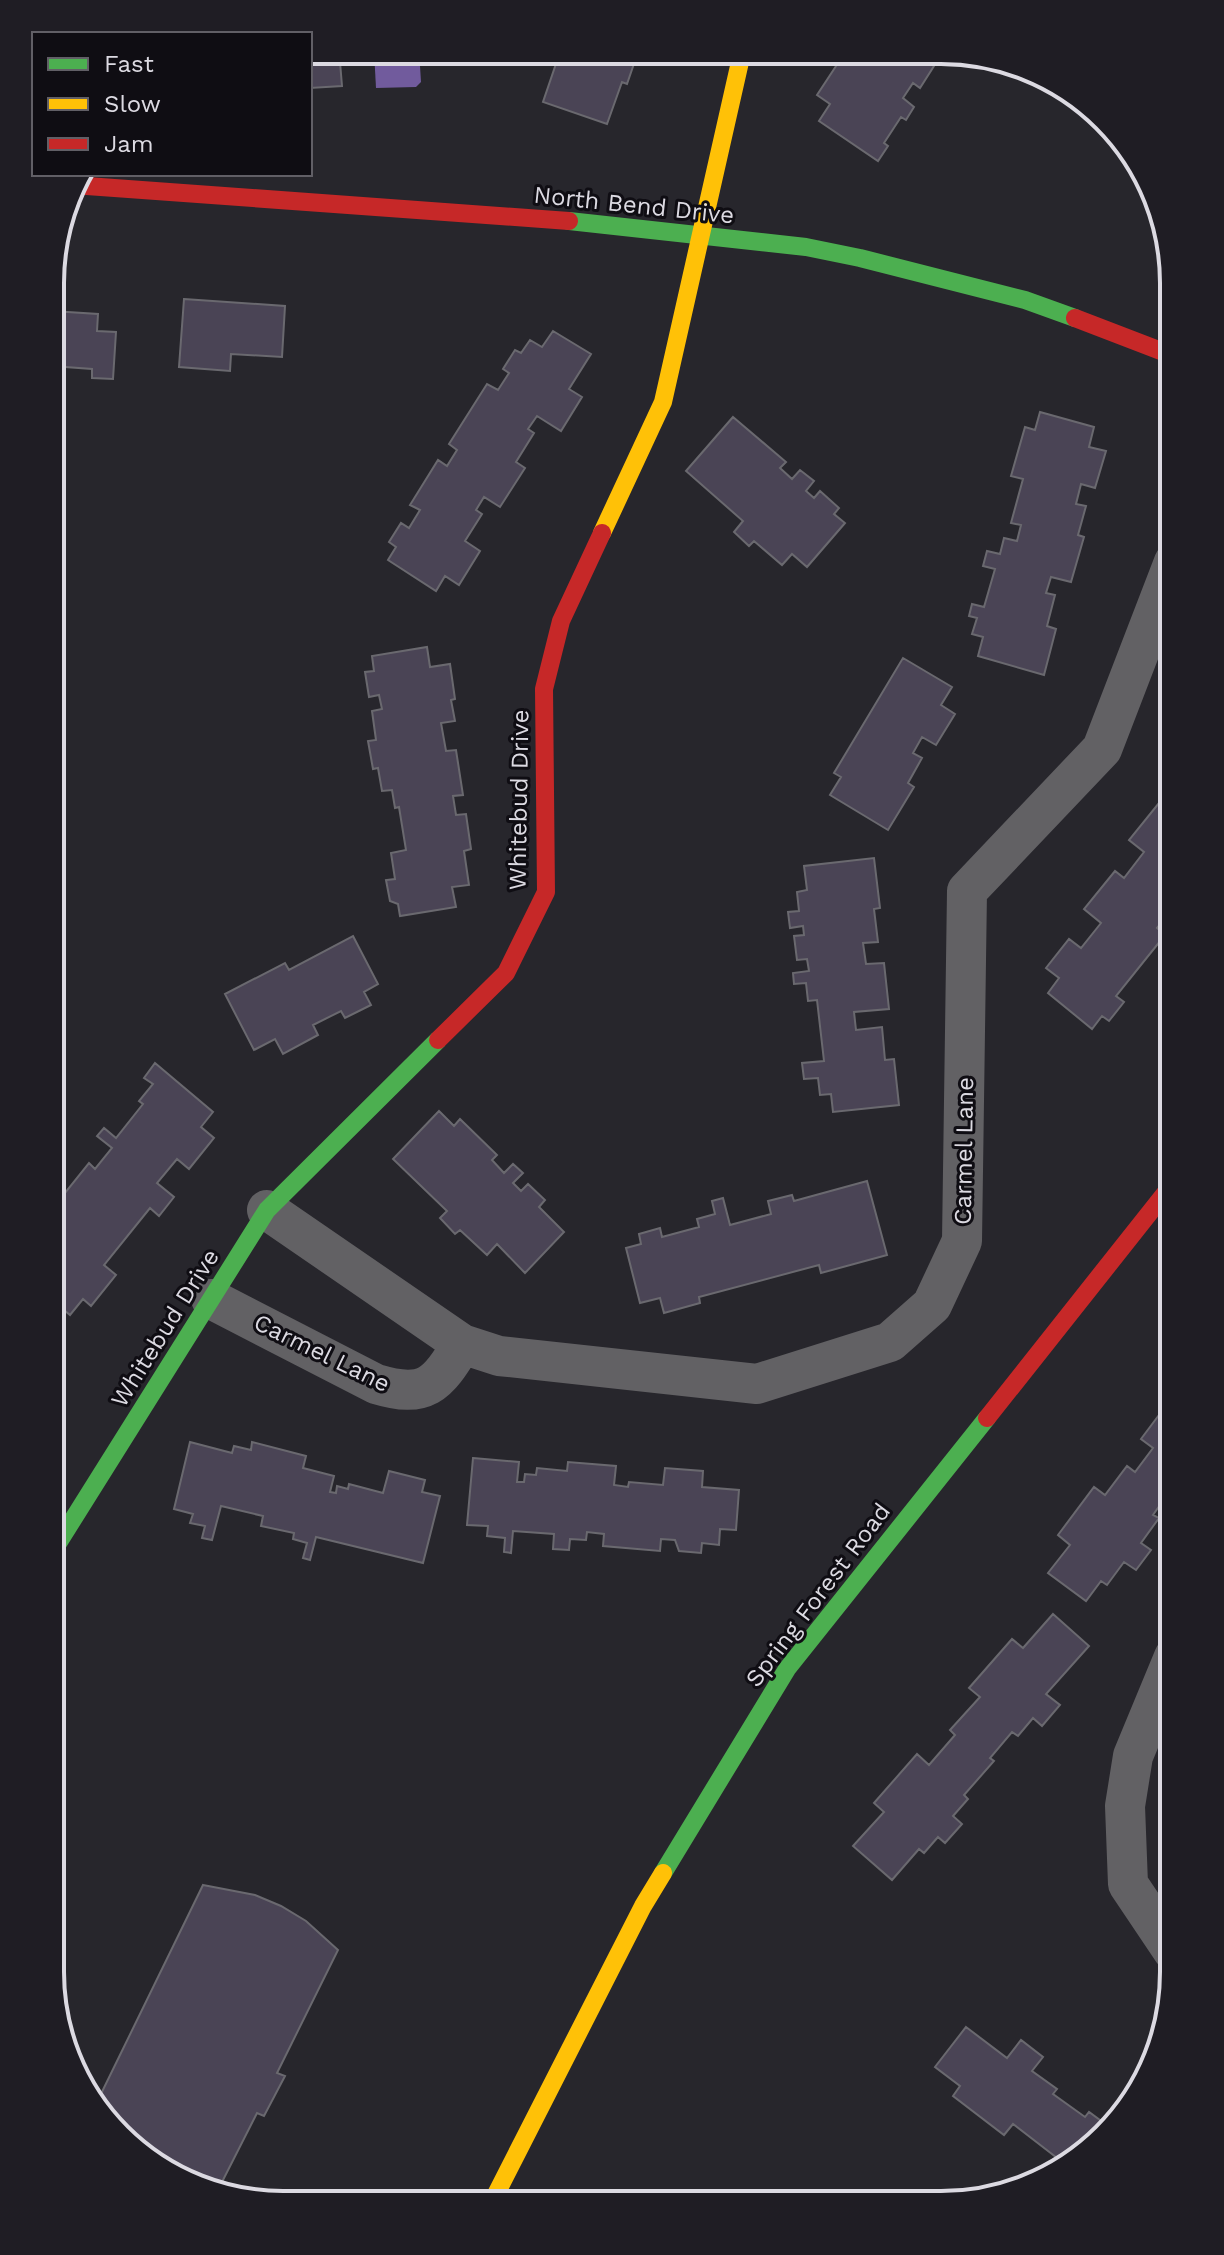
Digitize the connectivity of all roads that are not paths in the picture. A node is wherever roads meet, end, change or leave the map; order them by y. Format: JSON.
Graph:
{"nodes":[{"id":1,"x":740,"y":64,"type":"edge"},
{"id":2,"x":131,"y":182,"type":"edge"},
{"id":3,"x":88,"y":184,"type":"edge"},
{"id":4,"x":702,"y":235,"type":"junction"},
{"id":5,"x":1160,"y":350,"type":"edge"},
{"id":6,"x":1160,"y":598,"type":"edge"},
{"id":7,"x":1160,"y":1200,"type":"edge"},
{"id":8,"x":267,"y":1210,"type":"junction"},
{"id":9,"x":211,"y":1299,"type":"junction"},
{"id":10,"x":462,"y":1344,"type":"junction"},
{"id":11,"x":64,"y":1534,"type":"edge"},
{"id":12,"x":1160,"y":1691,"type":"edge"},
{"id":13,"x":1160,"y":1932,"type":"edge"},
{"id":14,"x":498,"y":2191,"type":"edge"}],
"edges":[{"from":1,"to":4,"type":"street","name":"Whitebud Drive"},
{"from":2,"to":3,"type":"street","name":"North Bend Drive"},
{"from":2,"to":4,"type":"street","name":"North Bend Drive"},
{"from":4,"to":5,"type":"street","name":"North Bend Drive"},
{"from":4,"to":8,"type":"street","name":"Whitebud Drive"},
{"from":6,"to":10,"type":"street","name":"Carmel Lane"},
{"from":7,"to":14,"type":"street","name":"Spring Forest Road"},
{"from":8,"to":9,"type":"street","name":"Whitebud Drive"},
{"from":8,"to":10,"type":"street","name":"Carmel Lane"},
{"from":9,"to":10,"type":"street","name":"Carmel Lane"},
{"from":9,"to":11,"type":"street","name":"Whitebud Drive"},
{"from":12,"to":13,"type":"street"}]}
